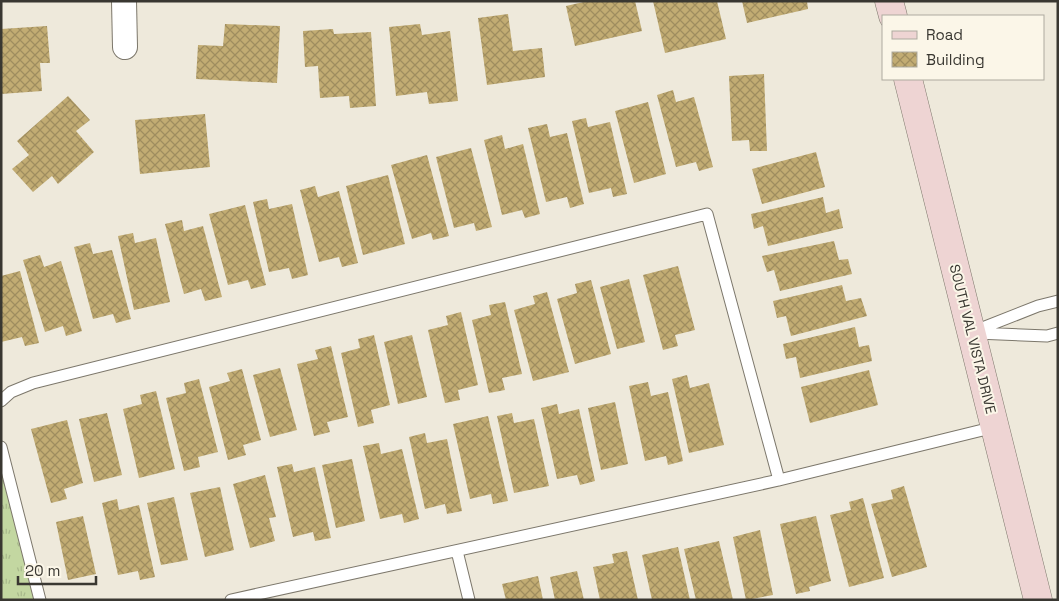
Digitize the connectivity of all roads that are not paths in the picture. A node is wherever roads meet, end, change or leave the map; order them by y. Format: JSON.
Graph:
{"nodes":[{"id":1,"x":124,"y":1,"type":"edge"},
{"id":2,"x":889,"y":1,"type":"edge"},
{"id":3,"x":893,"y":15,"type":"edge"},
{"id":4,"x":126,"y":47,"type":"dead end"},
{"id":5,"x":908,"y":80,"type":"edge"},
{"id":6,"x":1058,"y":301,"type":"edge"},
{"id":7,"x":972,"y":332,"type":"junction"},
{"id":8,"x":1058,"y":333,"type":"edge"},
{"id":9,"x":1,"y":401,"type":"edge"},
{"id":10,"x":995,"y":427,"type":"junction"},
{"id":11,"x":1,"y":447,"type":"edge"},
{"id":12,"x":779,"y":480,"type":"junction"},
{"id":13,"x":457,"y":551,"type":"junction"},
{"id":14,"x":40,"y":600,"type":"edge"},
{"id":15,"x":231,"y":600,"type":"edge"},
{"id":16,"x":469,"y":600,"type":"edge"},
{"id":17,"x":1038,"y":600,"type":"edge"}],
"edges":[{"from":1,"to":4,"type":"street"},
{"from":2,"to":3,"type":"main road"},
{"from":5,"to":7,"type":"main road","name":"SOUTH VAL VISTA DRIVE"},
{"from":6,"to":7,"type":"lane"},
{"from":7,"to":8,"type":"lane"},
{"from":7,"to":10,"type":"main road","name":"SOUTH VAL VISTA DRIVE"},
{"from":9,"to":12,"type":"lane"},
{"from":10,"to":12,"type":"lane"},
{"from":10,"to":17,"type":"main road","name":"SOUTH VAL VISTA DRIVE"},
{"from":11,"to":14,"type":"lane"},
{"from":12,"to":13,"type":"lane"},
{"from":13,"to":15,"type":"lane"},
{"from":13,"to":16,"type":"lane"}]}
